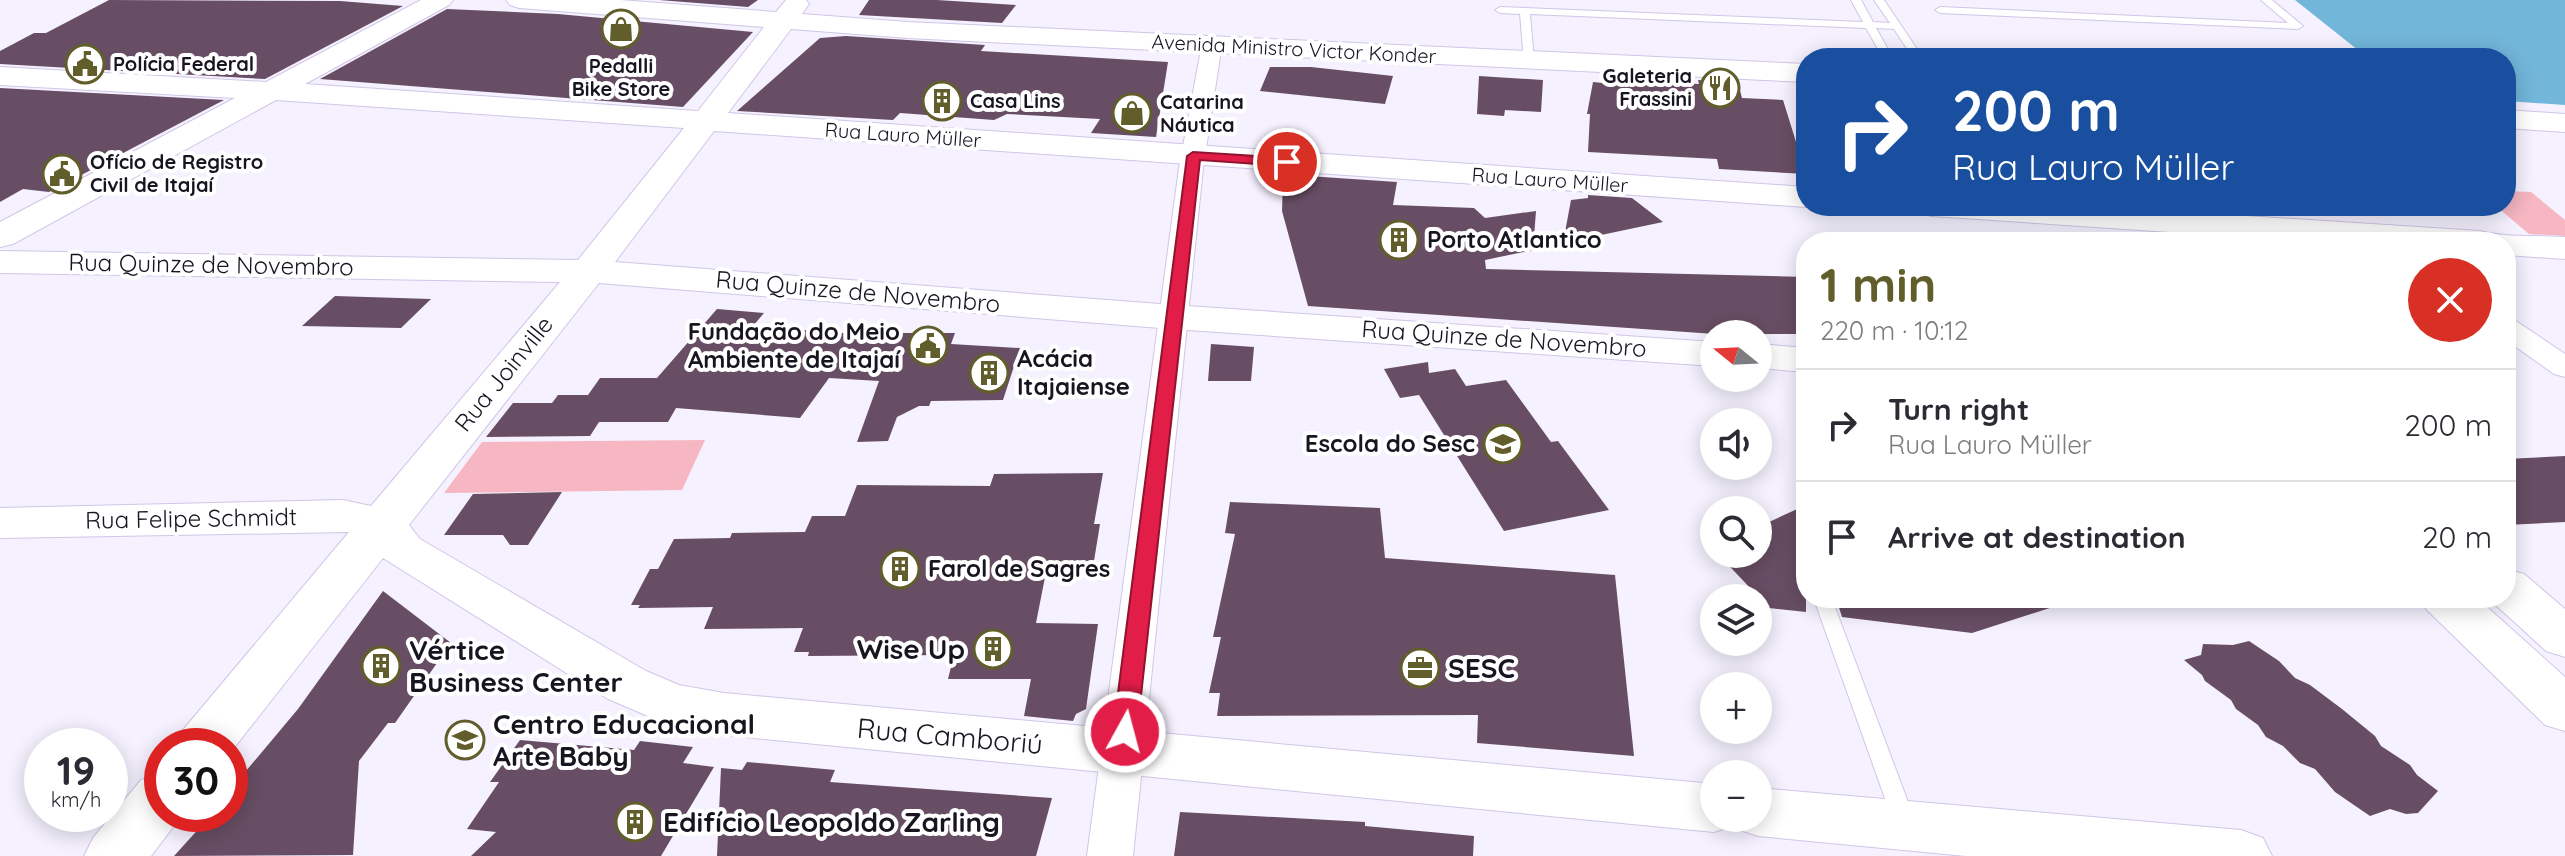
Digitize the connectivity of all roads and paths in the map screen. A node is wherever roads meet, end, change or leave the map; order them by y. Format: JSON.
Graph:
{"nodes":[{"id":1,"x":440,"y":0,"type":"edge"},
{"id":2,"x":519,"y":0,"type":"edge"},
{"id":3,"x":1856,"y":0,"type":"edge"},
{"id":4,"x":1879,"y":0,"type":"edge"},
{"id":5,"x":2266,"y":0,"type":"edge"},
{"id":6,"x":792,"y":10,"type":"edge"},
{"id":7,"x":1500,"y":10,"type":"dead end"},
{"id":8,"x":1940,"y":10,"type":"dead end"},
{"id":9,"x":1525,"y":11,"type":"junction"},
{"id":10,"x":1870,"y":25,"type":"junction"},
{"id":11,"x":1894,"y":26,"type":"junction"},
{"id":12,"x":1212,"y":44,"type":"junction"},
{"id":13,"x":1883,"y":48,"type":"edge"},
{"id":14,"x":1910,"y":48,"type":"edge"},
{"id":15,"x":1529,"y":61,"type":"junction"},
{"id":16,"x":1796,"y":73,"type":"edge"},
{"id":17,"x":0,"y":76,"type":"edge"},
{"id":18,"x":273,"y":90,"type":"junction"},
{"id":19,"x":2516,"y":120,"type":"edge"},
{"id":20,"x":705,"y":122,"type":"junction"},
{"id":21,"x":2565,"y":123,"type":"edge"},
{"id":22,"x":1193,"y":156,"type":"junction"},
{"id":23,"x":1796,"y":196,"type":"edge"},
{"id":24,"x":2056,"y":216,"type":"edge"},
{"id":25,"x":2077,"y":222,"type":"edge"},
{"id":26,"x":2096,"y":232,"type":"edge"},
{"id":27,"x":2263,"y":232,"type":"edge"},
{"id":28,"x":0,"y":236,"type":"edge"},
{"id":29,"x":2516,"y":245,"type":"edge"},
{"id":30,"x":2565,"y":248,"type":"edge"},
{"id":31,"x":0,"y":262,"type":"edge"},
{"id":32,"x":588,"y":271,"type":"junction"},
{"id":33,"x":1173,"y":317,"type":"junction"},
{"id":34,"x":2516,"y":334,"type":"edge"},
{"id":35,"x":1700,"y":353,"type":"edge"},
{"id":36,"x":1772,"y":357,"type":"edge"},
{"id":37,"x":1796,"y":359,"type":"edge"},
{"id":38,"x":2565,"y":368,"type":"edge"},
{"id":39,"x":0,"y":523,"type":"edge"},
{"id":40,"x":382,"y":524,"type":"junction"},
{"id":41,"x":2516,"y":595,"type":"edge"},
{"id":42,"x":1826,"y":608,"type":"edge"},
{"id":43,"x":2456,"y":608,"type":"edge"},
{"id":44,"x":2565,"y":638,"type":"edge"},
{"id":45,"x":2565,"y":710,"type":"edge"},
{"id":46,"x":218,"y":728,"type":"edge"},
{"id":47,"x":1123,"y":754,"type":"junction"},
{"id":48,"x":1700,"y":807,"type":"edge"},
{"id":49,"x":1772,"y":813,"type":"edge"},
{"id":50,"x":144,"y":820,"type":"edge"},
{"id":51,"x":1906,"y":825,"type":"junction"},
{"id":52,"x":115,"y":856,"type":"edge"},
{"id":53,"x":1110,"y":856,"type":"edge"},
{"id":54,"x":2241,"y":856,"type":"edge"}],
"edges":[{"from":1,"to":18,"type":"main road"},
{"from":2,"to":6,"type":"main road","name":"Avenida Ministro Victor Konder"},
{"from":3,"to":10,"type":"lane"},
{"from":4,"to":11,"type":"lane"},
{"from":5,"to":8,"type":"lane"},
{"from":6,"to":12,"type":"main road","name":"Avenida Ministro Victor Konder"},
{"from":6,"to":20,"type":"main road","name":"Rua Joinville"},
{"from":7,"to":9,"type":"lane"},
{"from":9,"to":10,"type":"lane"},
{"from":9,"to":15,"type":"lane"},
{"from":10,"to":11,"type":"lane"},
{"from":10,"to":13,"type":"lane"},
{"from":11,"to":14,"type":"lane"},
{"from":12,"to":15,"type":"main road","name":"Avenida Ministro Victor Konder"},
{"from":12,"to":22,"type":"street"},
{"from":15,"to":16,"type":"main road","name":"Avenida Ministro Victor Konder"},
{"from":17,"to":18,"type":"main road","name":"Rua Lauro Müller"},
{"from":18,"to":20,"type":"main road","name":"Rua Lauro Müller"},
{"from":18,"to":28,"type":"main road"},
{"from":19,"to":21,"type":"main road"},
{"from":20,"to":22,"type":"main road","name":"Rua Lauro Müller"},
{"from":20,"to":32,"type":"main road","name":"Rua Joinville"},
{"from":22,"to":23,"type":"main road","name":"Rua Lauro Müller"},
{"from":22,"to":33,"type":"street"},
{"from":24,"to":25,"type":"main road"},
{"from":25,"to":26,"type":"main road"},
{"from":25,"to":27,"type":"main road"},
{"from":29,"to":30,"type":"main road"},
{"from":31,"to":32,"type":"main road","name":"Rua Quinze de Novembro"},
{"from":32,"to":33,"type":"main road","name":"Rua Quinze de Novembro"},
{"from":32,"to":40,"type":"main road","name":"Rua Joinville"},
{"from":33,"to":35,"type":"main road","name":"Rua Quinze de Novembro"},
{"from":33,"to":47,"type":"street"},
{"from":34,"to":38,"type":"street"},
{"from":36,"to":37,"type":"main road"},
{"from":39,"to":40,"type":"main road","name":"Rua Felipe Schmidt"},
{"from":40,"to":46,"type":"main road","name":"Rua Joinville"},
{"from":40,"to":47,"type":"main road","name":"Rua Camboriú"},
{"from":41,"to":44,"type":"main road"},
{"from":42,"to":51,"type":"lane"},
{"from":43,"to":45,"type":"main road"},
{"from":47,"to":48,"type":"main road","name":"Rua Camboriú"},
{"from":47,"to":53,"type":"street"},
{"from":49,"to":51,"type":"main road"},
{"from":50,"to":52,"type":"main road"},
{"from":51,"to":54,"type":"main road"}]}
